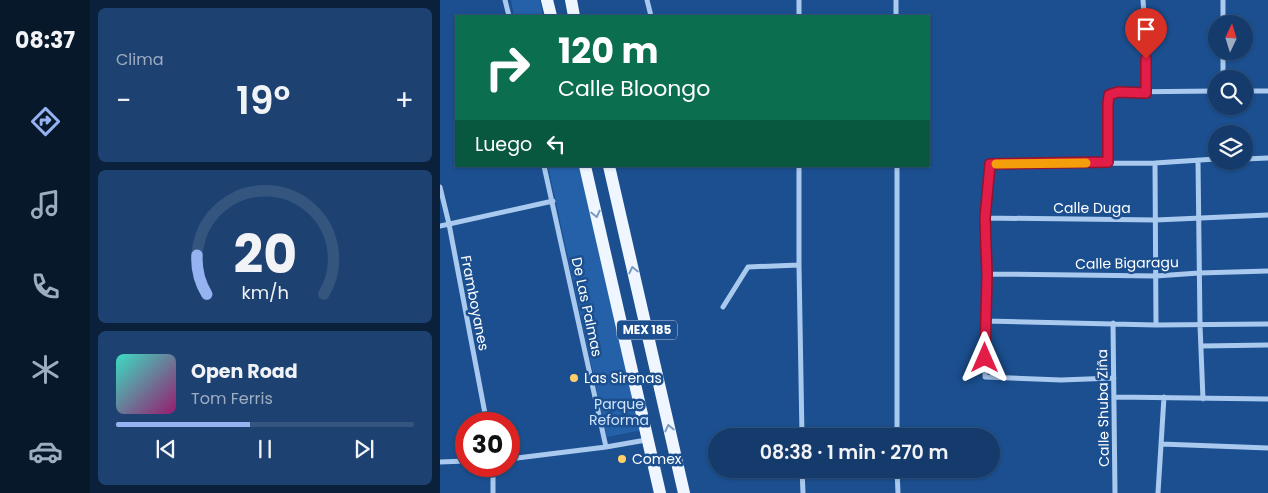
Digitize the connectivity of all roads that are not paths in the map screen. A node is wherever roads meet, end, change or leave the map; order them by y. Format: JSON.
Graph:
{"nodes":[{"id":1,"x":505,"y":0,"type":"edge"},
{"id":2,"x":547,"y":0,"type":"edge"},
{"id":3,"x":570,"y":0,"type":"edge"},
{"id":4,"x":648,"y":0,"type":"edge"},
{"id":5,"x":799,"y":0,"type":"edge"},
{"id":6,"x":896,"y":0,"type":"edge"},
{"id":7,"x":1143,"y":0,"type":"edge"},
{"id":8,"x":1223,"y":0,"type":"edge"},
{"id":9,"x":509,"y":15,"type":"edge"},
{"id":10,"x":551,"y":15,"type":"edge"},
{"id":11,"x":574,"y":15,"type":"edge"},
{"id":12,"x":651,"y":15,"type":"edge"},
{"id":13,"x":799,"y":15,"type":"edge"},
{"id":14,"x":896,"y":15,"type":"edge"},
{"id":15,"x":1223,"y":15,"type":"edge"},
{"id":16,"x":1208,"y":91,"type":"edge"},
{"id":17,"x":1253,"y":91,"type":"edge"},
{"id":18,"x":1268,"y":91,"type":"edge"},
{"id":19,"x":1146,"y":93,"type":"junction"},
{"id":20,"x":1268,"y":158,"type":"edge"},
{"id":21,"x":1208,"y":159,"type":"edge"},
{"id":22,"x":1253,"y":159,"type":"edge"},
{"id":23,"x":1198,"y":160,"type":"junction"},
{"id":24,"x":1108,"y":162,"type":"junction"},
{"id":25,"x":1155,"y":163,"type":"junction"},
{"id":26,"x":544,"y":167,"type":"edge"},
{"id":27,"x":585,"y":167,"type":"edge"},
{"id":28,"x":609,"y":167,"type":"edge"},
{"id":29,"x":799,"y":167,"type":"edge"},
{"id":30,"x":897,"y":167,"type":"edge"},
{"id":31,"x":440,"y":187,"type":"edge"},
{"id":32,"x":553,"y":202,"type":"junction"},
{"id":33,"x":1268,"y":215,"type":"edge"},
{"id":34,"x":985,"y":218,"type":"junction"},
{"id":35,"x":1198,"y":218,"type":"junction"},
{"id":36,"x":1156,"y":220,"type":"junction"},
{"id":37,"x":449,"y":224,"type":"junction"},
{"id":38,"x":440,"y":226,"type":"edge"},
{"id":39,"x":798,"y":265,"type":"junction"},
{"id":40,"x":1268,"y":271,"type":"edge"},
{"id":41,"x":1199,"y":272,"type":"junction"},
{"id":42,"x":987,"y":274,"type":"junction"},
{"id":43,"x":1156,"y":276,"type":"junction"},
{"id":44,"x":723,"y":307,"type":"dead end"},
{"id":45,"x":985,"y":321,"type":"junction"},
{"id":46,"x":1113,"y":324,"type":"junction"},
{"id":47,"x":1268,"y":324,"type":"edge"},
{"id":48,"x":1156,"y":325,"type":"junction"},
{"id":49,"x":1200,"y":325,"type":"junction"},
{"id":50,"x":1268,"y":345,"type":"edge"},
{"id":51,"x":1202,"y":346,"type":"junction"},
{"id":52,"x":1114,"y":378,"type":"junction"},
{"id":53,"x":1115,"y":397,"type":"junction"},
{"id":54,"x":1164,"y":397,"type":"junction"},
{"id":55,"x":1203,"y":399,"type":"junction"},
{"id":56,"x":1268,"y":399,"type":"edge"},
{"id":57,"x":485,"y":412,"type":"edge"},
{"id":58,"x":802,"y":428,"type":"edge"},
{"id":59,"x":897,"y":428,"type":"edge"},
{"id":60,"x":649,"y":440,"type":"junction"},
{"id":61,"x":1161,"y":444,"type":"junction"},
{"id":62,"x":606,"y":447,"type":"junction"},
{"id":63,"x":1268,"y":448,"type":"edge"},
{"id":64,"x":520,"y":458,"type":"edge"},
{"id":65,"x":455,"y":461,"type":"edge"},
{"id":66,"x":440,"y":462,"type":"edge"},
{"id":67,"x":493,"y":477,"type":"edge"},
{"id":68,"x":802,"y":478,"type":"edge"},
{"id":69,"x":898,"y":478,"type":"edge"},
{"id":70,"x":493,"y":493,"type":"edge"},
{"id":71,"x":660,"y":493,"type":"edge"},
{"id":72,"x":684,"y":493,"type":"edge"},
{"id":73,"x":803,"y":493,"type":"edge"},
{"id":74,"x":898,"y":493,"type":"edge"},
{"id":75,"x":1115,"y":493,"type":"edge"},
{"id":76,"x":1158,"y":493,"type":"edge"}],
"edges":[{"from":1,"to":9,"type":"street"},
{"from":2,"to":10,"type":"main road"},
{"from":3,"to":11,"type":"main road"},
{"from":4,"to":12,"type":"street"},
{"from":5,"to":13,"type":"street"},
{"from":6,"to":14,"type":"street"},
{"from":7,"to":19,"type":"street"},
{"from":8,"to":15,"type":"street"},
{"from":16,"to":19,"type":"street"},
{"from":17,"to":18,"type":"street"},
{"from":19,"to":24,"type":"street"},
{"from":20,"to":22,"type":"street"},
{"from":21,"to":23,"type":"street"},
{"from":23,"to":25,"type":"street"},
{"from":23,"to":35,"type":"street"},
{"from":24,"to":25,"type":"street"},
{"from":24,"to":34,"type":"street"},
{"from":25,"to":36,"type":"street"},
{"from":26,"to":32,"type":"street","name":"De Las Palmas"},
{"from":27,"to":60,"type":"main road","number":"MEX 185","one_way":true},
{"from":72,"to":28,"type":"main road","number":"MEX 185","one_way":true},
{"from":29,"to":39,"type":"street"},
{"from":30,"to":59,"type":"street"},
{"from":31,"to":37,"type":"street","name":"Framboyanes"},
{"from":32,"to":37,"type":"street"},
{"from":32,"to":62,"type":"street","name":"De Las Palmas"},
{"from":33,"to":35,"type":"street","name":"Calle Duga"},
{"from":34,"to":36,"type":"street","name":"Calle Duga"},
{"from":34,"to":42,"type":"street"},
{"from":35,"to":36,"type":"street","name":"Calle Duga"},
{"from":35,"to":41,"type":"street"},
{"from":36,"to":43,"type":"street"},
{"from":37,"to":38,"type":"street"},
{"from":37,"to":57,"type":"street","name":"Framboyanes"},
{"from":39,"to":44,"type":"street"},
{"from":39,"to":58,"type":"street"},
{"from":40,"to":41,"type":"street","name":"Calle Bigaragu"},
{"from":41,"to":43,"type":"street","name":"Calle Bigaragu"},
{"from":41,"to":49,"type":"street"},
{"from":42,"to":43,"type":"street","name":"Calle Bigaragu"},
{"from":42,"to":45,"type":"street"},
{"from":43,"to":48,"type":"street"},
{"from":45,"to":46,"type":"street"},
{"from":45,"to":52,"type":"street"},
{"from":46,"to":48,"type":"street"},
{"from":46,"to":52,"type":"street","name":"Calle Shuba Ziña"},
{"from":47,"to":49,"type":"street"},
{"from":48,"to":49,"type":"street"},
{"from":49,"to":51,"type":"street"},
{"from":50,"to":51,"type":"street"},
{"from":51,"to":55,"type":"street"},
{"from":52,"to":53,"type":"street","name":"Calle Shuba Ziña"},
{"from":53,"to":54,"type":"street"},
{"from":53,"to":75,"type":"street","name":"Calle Shuba Ziña"},
{"from":54,"to":55,"type":"street"},
{"from":54,"to":61,"type":"street"},
{"from":55,"to":56,"type":"street"},
{"from":60,"to":62,"type":"street"},
{"from":60,"to":71,"type":"main road","number":"MEX 185"},
{"from":61,"to":63,"type":"street"},
{"from":61,"to":76,"type":"street"},
{"from":62,"to":64,"type":"street"},
{"from":65,"to":66,"type":"street"},
{"from":67,"to":70,"type":"street"},
{"from":68,"to":73,"type":"street"},
{"from":69,"to":74,"type":"street"}]}
